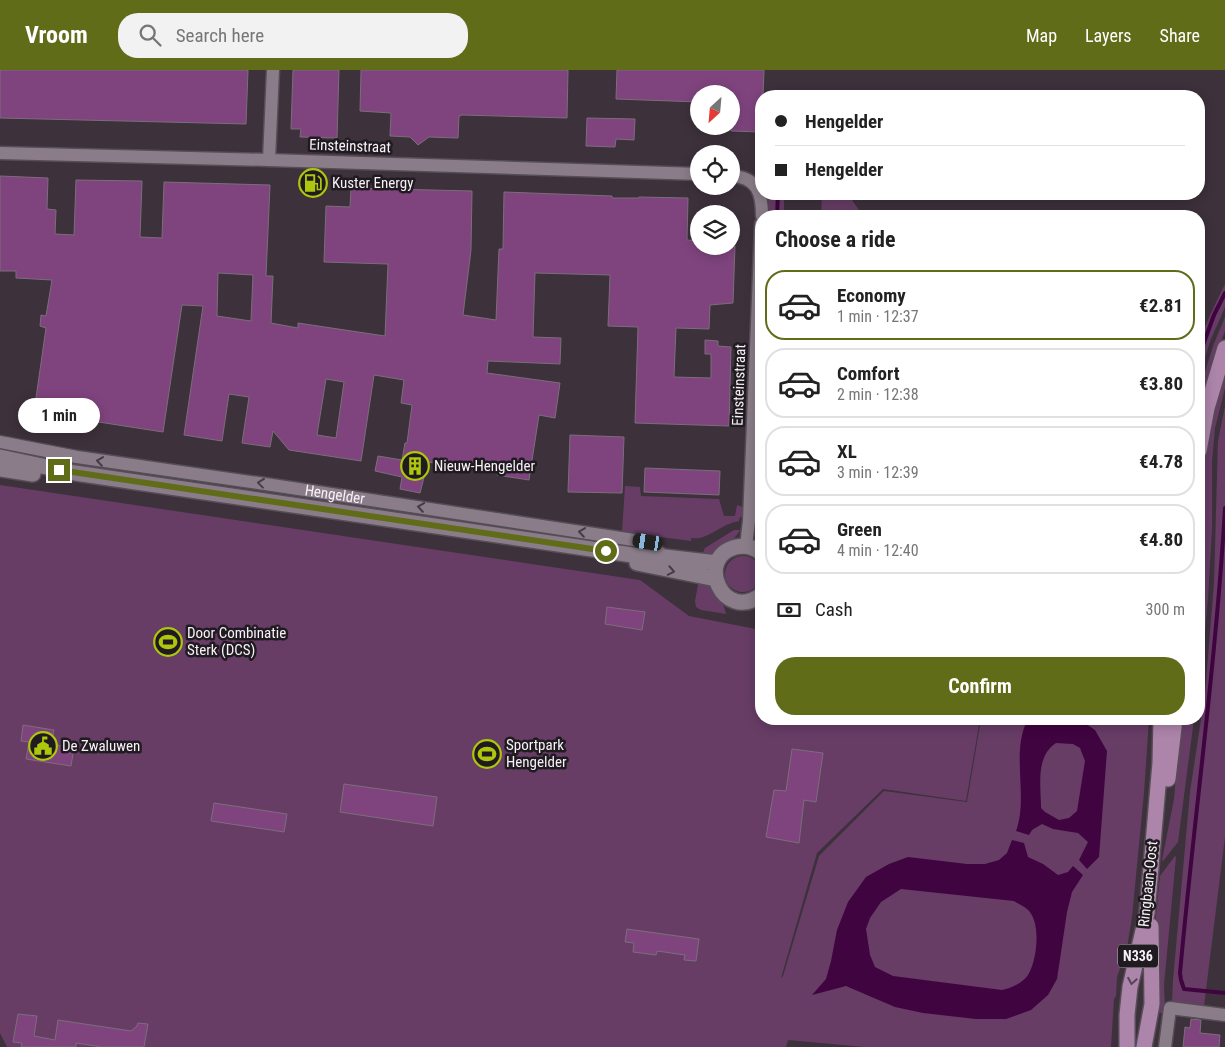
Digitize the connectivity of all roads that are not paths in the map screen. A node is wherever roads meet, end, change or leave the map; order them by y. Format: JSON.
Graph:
{"nodes":[{"id":1,"x":273,"y":70,"type":"edge"},
{"id":2,"x":0,"y":153,"type":"edge"},
{"id":3,"x":269,"y":160,"type":"junction"},
{"id":4,"x":690,"y":174,"type":"edge"},
{"id":5,"x":740,"y":178,"type":"edge"},
{"id":6,"x":755,"y":186,"type":"edge"},
{"id":7,"x":1225,"y":348,"type":"edge"},
{"id":8,"x":755,"y":381,"type":"edge"},
{"id":9,"x":1205,"y":418,"type":"edge"},
{"id":10,"x":0,"y":442,"type":"edge"},
{"id":11,"x":0,"y":457,"type":"edge"},
{"id":12,"x":0,"y":469,"type":"edge"},
{"id":13,"x":746,"y":546,"type":"junction"},
{"id":14,"x":755,"y":549,"type":"edge"},
{"id":15,"x":665,"y":556,"type":"junction"},
{"id":16,"x":717,"y":563,"type":"junction"},
{"id":17,"x":716,"y":579,"type":"junction"},
{"id":18,"x":755,"y":598,"type":"edge"},
{"id":19,"x":1161,"y":725,"type":"edge"},
{"id":20,"x":1174,"y":725,"type":"edge"},
{"id":21,"x":1225,"y":1015,"type":"edge"},
{"id":22,"x":1127,"y":1047,"type":"edge"},
{"id":23,"x":1144,"y":1047,"type":"edge"},
{"id":24,"x":1165,"y":1047,"type":"edge"}],
"edges":[{"from":1,"to":3,"type":"street"},
{"from":2,"to":3,"type":"street","name":"Einsteinstraat"},
{"from":3,"to":4,"type":"street","name":"Einsteinstraat"},
{"from":5,"to":6,"type":"street"},
{"from":7,"to":9,"type":"main road"},
{"from":8,"to":13,"type":"street","name":"Einsteinstraat"},
{"from":15,"to":10,"type":"street","name":"Hengelder","one_way":true},
{"from":11,"to":15,"type":"main road","name":"Hengelder"},
{"from":12,"to":17,"type":"main road","name":"Hengelder","one_way":true},
{"from":13,"to":14,"type":"main road"},
{"from":13,"to":16,"type":"main road"},
{"from":15,"to":16,"type":"main road","name":"Hengelder"},
{"from":16,"to":17,"type":"main road"},
{"from":17,"to":18,"type":"main road"},
{"from":19,"to":22,"type":"main road","name":"Ringbaan-Oost","number":"N336","one_way":true},
{"from":20,"to":23,"type":"main road","name":"Ringbaan-Oost","number":"N336"},
{"from":21,"to":24,"type":"street"}]}
